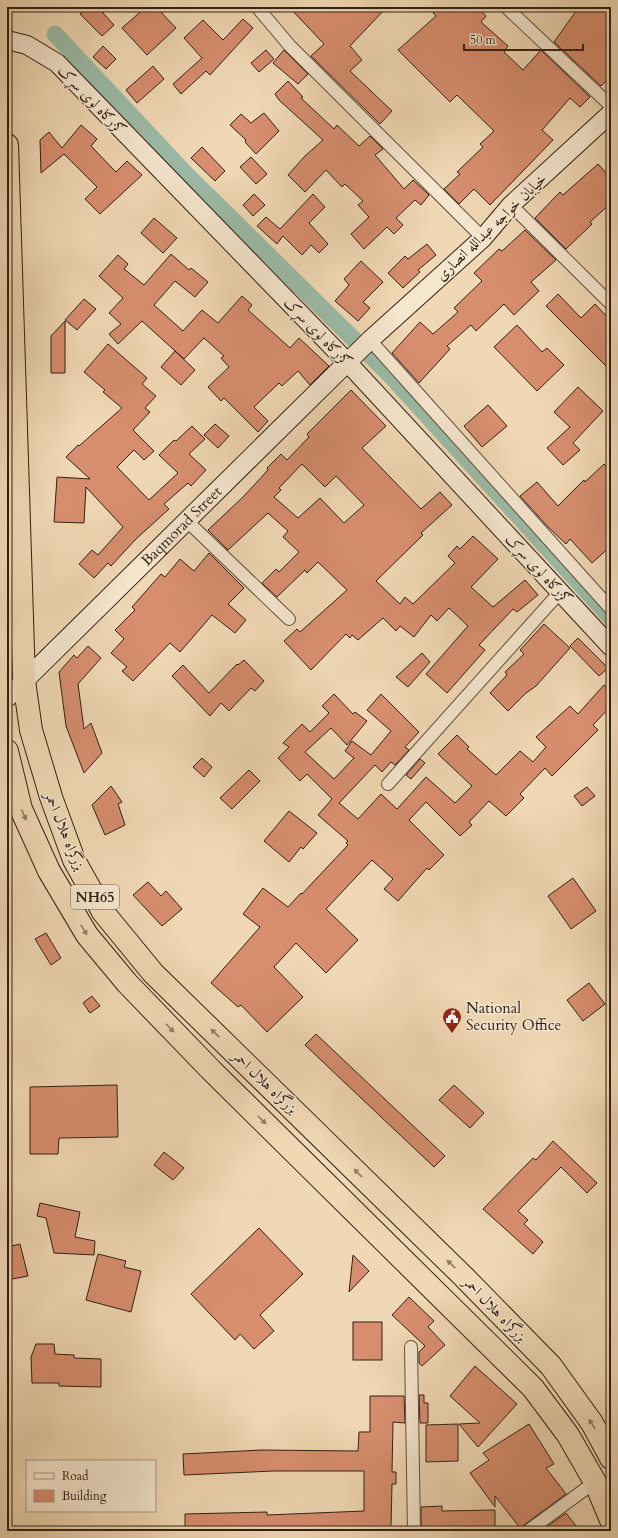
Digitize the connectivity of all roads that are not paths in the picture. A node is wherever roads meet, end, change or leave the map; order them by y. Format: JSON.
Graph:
{"nodes":[{"id":1,"x":257,"y":7,"type":"edge"},
{"id":2,"x":506,"y":7,"type":"edge"},
{"id":3,"x":7,"y":40,"type":"edge"},
{"id":4,"x":611,"y":106,"type":"edge"},
{"id":5,"x":611,"y":113,"type":"edge"},
{"id":6,"x":7,"y":144,"type":"edge"},
{"id":7,"x":511,"y":205,"type":"junction"},
{"id":8,"x":483,"y":238,"type":"junction"},
{"id":9,"x":611,"y":304,"type":"edge"},
{"id":10,"x":370,"y":340,"type":"junction"},
{"id":11,"x":352,"y":359,"type":"junction"},
{"id":12,"x":187,"y":520,"type":"junction"},
{"id":13,"x":560,"y":592,"type":"junction"},
{"id":14,"x":611,"y":609,"type":"edge"},
{"id":15,"x":289,"y":619,"type":"dead end"},
{"id":16,"x":611,"y":647,"type":"edge"},
{"id":17,"x":24,"y":682,"type":"junction"},
{"id":18,"x":7,"y":698,"type":"edge"},
{"id":19,"x":7,"y":751,"type":"edge"},
{"id":20,"x":388,"y":784,"type":"dead end"},
{"id":21,"x":230,"y":1048,"type":"junction"},
{"id":22,"x":211,"y":1070,"type":"junction"},
{"id":23,"x":411,"y":1347,"type":"dead end"},
{"id":24,"x":611,"y":1458,"type":"edge"},
{"id":25,"x":595,"y":1482,"type":"junction"},
{"id":26,"x":611,"y":1520,"type":"edge"},
{"id":27,"x":414,"y":1531,"type":"edge"},
{"id":28,"x":528,"y":1531,"type":"edge"}],
"edges":[{"from":1,"to":8,"type":"street"},
{"from":2,"to":4,"type":"street"},
{"from":3,"to":11,"type":"street","name":"ګزرګاه لوی سړک"},
{"from":5,"to":7,"type":"street","name":"خیابان خواجه عبدالله انصاری"},
{"from":6,"to":17,"type":"highway","name":"بزرگراه هلال احمر","number":"NH65"},
{"from":7,"to":8,"type":"street","name":"خیابان خواجه عبدالله انصاری"},
{"from":7,"to":9,"type":"street"},
{"from":8,"to":10,"type":"street","name":"خیابان خواجه عبدالله انصاری"},
{"from":10,"to":11,"type":"street","name":"خیابان خواجه عبدالله انصاری"},
{"from":10,"to":14,"type":"street"},
{"from":11,"to":12,"type":"street","name":"Baqmorad Street"},
{"from":11,"to":13,"type":"street","name":"ګزرګاه لوی سړک"},
{"from":12,"to":15,"type":"street"},
{"from":12,"to":17,"type":"street","name":"Baqmorad Street"},
{"from":13,"to":16,"type":"street","name":"ګزرګاه لوی سړک"},
{"from":13,"to":20,"type":"street"},
{"from":17,"to":18,"type":"street","name":"Baqmorad Street"},
{"from":21,"to":17,"type":"highway","name":"بزرگراه هلال احمر","number":"NH65","one_way":true},
{"from":19,"to":22,"type":"highway","name":"بزرگراه هلال احمر","number":"NH65","one_way":true},
{"from":21,"to":22,"type":"highway"},
{"from":24,"to":21,"type":"highway","name":"بزرگراه هلال احمر","number":"NH65","one_way":true},
{"from":22,"to":25,"type":"highway","name":"بزرگراه هلال احمر","number":"NH65","one_way":true},
{"from":23,"to":27,"type":"street"},
{"from":25,"to":26,"type":"highway","name":"بزرگراه هلال احمر","number":"NH65"},
{"from":25,"to":28,"type":"street"}]}
